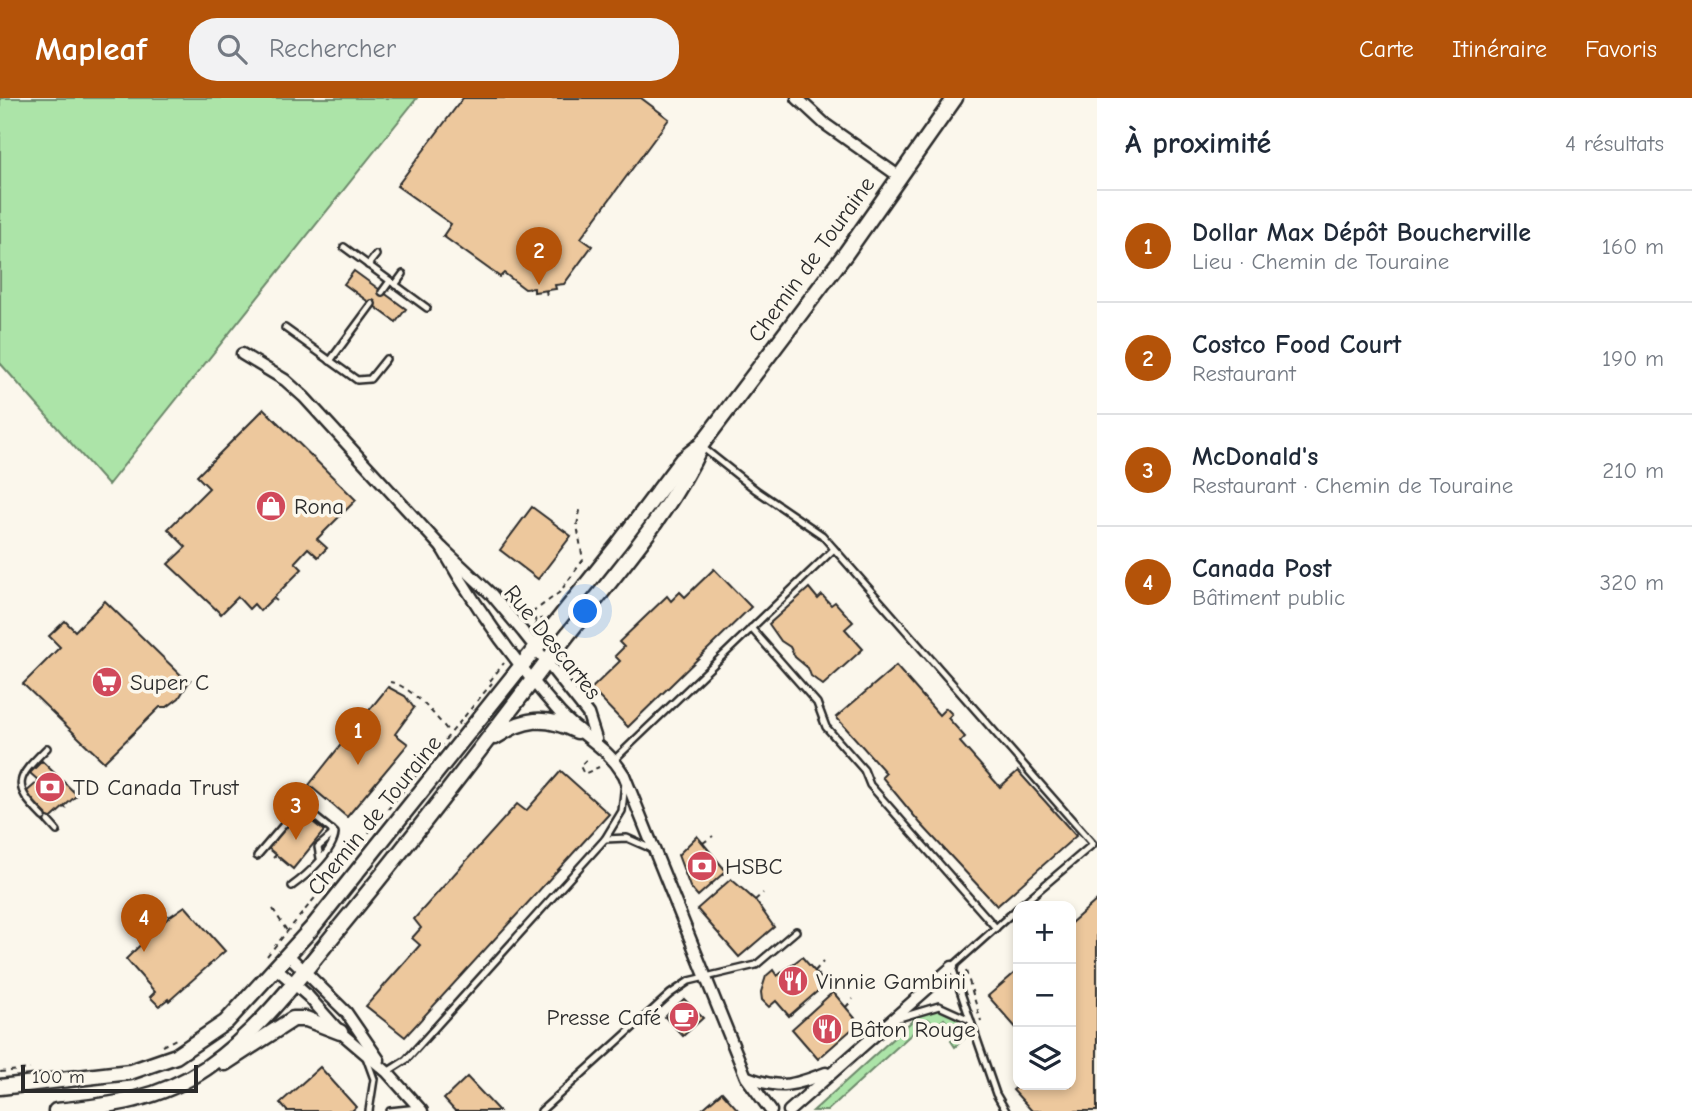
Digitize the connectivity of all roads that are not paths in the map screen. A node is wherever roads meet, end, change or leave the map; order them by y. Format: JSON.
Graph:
{"nodes":[{"id":1,"x":797,"y":98,"type":"edge"},
{"id":2,"x":956,"y":98,"type":"edge"},
{"id":3,"x":900,"y":177,"type":"junction"},
{"id":4,"x":344,"y":247,"type":"dead end"},
{"id":5,"x":376,"y":255,"type":"dead end"},
{"id":6,"x":368,"y":265,"type":"junction"},
{"id":7,"x":403,"y":274,"type":"dead end"},
{"id":8,"x":392,"y":283,"type":"junction"},
{"id":9,"x":382,"y":292,"type":"dead end"},
{"id":10,"x":372,"y":304,"type":"dead end"},
{"id":11,"x":427,"y":308,"type":"dead end"},
{"id":12,"x":285,"y":328,"type":"dead end"},
{"id":13,"x":242,"y":354,"type":"dead end"},
{"id":14,"x":386,"y":359,"type":"dead end"},
{"id":15,"x":330,"y":361,"type":"junction"},
{"id":16,"x":701,"y":445,"type":"junction"},
{"id":17,"x":442,"y":548,"type":"junction"},
{"id":18,"x":834,"y":549,"type":"junction"},
{"id":19,"x":751,"y":628,"type":"junction"},
{"id":20,"x":535,"y":649,"type":"junction"},
{"id":21,"x":546,"y":663,"type":"junction"},
{"id":22,"x":522,"y":666,"type":"junction"},
{"id":23,"x":533,"y":680,"type":"junction"},
{"id":24,"x":577,"y":731,"type":"junction"},
{"id":25,"x":596,"y":740,"type":"junction"},
{"id":26,"x":488,"y":741,"type":"junction"},
{"id":27,"x":47,"y":748,"type":"dead end"},
{"id":28,"x":614,"y":760,"type":"junction"},
{"id":29,"x":624,"y":775,"type":"junction"},
{"id":30,"x":57,"y":831,"type":"dead end"},
{"id":31,"x":605,"y":839,"type":"junction"},
{"id":32,"x":657,"y":851,"type":"junction"},
{"id":33,"x":257,"y":856,"type":"dead end"},
{"id":34,"x":292,"y":886,"type":"dead end"},
{"id":35,"x":1026,"y":901,"type":"edge"},
{"id":36,"x":1013,"y":912,"type":"edge"},
{"id":37,"x":996,"y":928,"type":"junction"},
{"id":38,"x":796,"y":931,"type":"dead end"},
{"id":39,"x":288,"y":955,"type":"junction"},
{"id":40,"x":270,"y":964,"type":"junction"},
{"id":41,"x":952,"y":967,"type":"junction"},
{"id":42,"x":305,"y":969,"type":"junction"},
{"id":43,"x":707,"y":976,"type":"junction"},
{"id":44,"x":294,"y":983,"type":"junction"},
{"id":45,"x":892,"y":1020,"type":"junction"},
{"id":46,"x":971,"y":1020,"type":"junction"},
{"id":47,"x":340,"y":1032,"type":"junction"},
{"id":48,"x":363,"y":1051,"type":"junction"},
{"id":49,"x":833,"y":1071,"type":"junction"},
{"id":50,"x":387,"y":1072,"type":"junction"},
{"id":51,"x":746,"y":1077,"type":"junction"},
{"id":52,"x":179,"y":1084,"type":"junction"},
{"id":53,"x":0,"y":1087,"type":"edge"},
{"id":54,"x":421,"y":1110,"type":"edge"},
{"id":55,"x":56,"y":1111,"type":"edge"},
{"id":56,"x":369,"y":1111,"type":"edge"},
{"id":57,"x":390,"y":1111,"type":"edge"},
{"id":58,"x":541,"y":1111,"type":"edge"},
{"id":59,"x":771,"y":1111,"type":"edge"},
{"id":60,"x":789,"y":1111,"type":"edge"},
{"id":61,"x":1006,"y":1111,"type":"edge"}],
"edges":[{"from":1,"to":3,"type":"street"},
{"from":2,"to":3,"type":"street","name":"Chemin de Touraine"},
{"from":3,"to":16,"type":"street","name":"Chemin de Touraine"},
{"from":4,"to":6,"type":"lane"},
{"from":5,"to":6,"type":"lane"},
{"from":6,"to":8,"type":"lane"},
{"from":7,"to":8,"type":"lane"},
{"from":8,"to":9,"type":"lane"},
{"from":8,"to":11,"type":"lane"},
{"from":10,"to":15,"type":"lane"},
{"from":12,"to":15,"type":"lane"},
{"from":13,"to":17,"type":"street","name":"Rue Descartes"},
{"from":14,"to":15,"type":"lane"},
{"from":16,"to":18,"type":"lane"},
{"from":16,"to":20,"type":"street","name":"Chemin de Touraine"},
{"from":16,"to":21,"type":"street","name":"Chemin de Touraine"},
{"from":17,"to":20,"type":"street","name":"Rue Descartes"},
{"from":17,"to":22,"type":"street","name":"Rue Descartes"},
{"from":18,"to":19,"type":"lane"},
{"from":18,"to":35,"type":"lane"},
{"from":19,"to":28,"type":"lane"},
{"from":19,"to":37,"type":"lane"},
{"from":20,"to":21,"type":"street","name":"Rue Descartes"},
{"from":20,"to":22,"type":"street","name":"Chemin de Touraine"},
{"from":21,"to":23,"type":"street","name":"Chemin de Touraine"},
{"from":21,"to":25,"type":"street","name":"Rue Descartes"},
{"from":22,"to":23,"type":"street","name":"Rue Descartes"},
{"from":22,"to":39,"type":"street","name":"Chemin de Touraine"},
{"from":23,"to":24,"type":"street","name":"Rue Descartes"},
{"from":23,"to":26,"type":"street","name":"Chemin de Touraine"},
{"from":24,"to":25,"type":"street","name":"Rue Descartes"},
{"from":24,"to":26,"type":"street"},
{"from":25,"to":28,"type":"street"},
{"from":26,"to":42,"type":"street","name":"Chemin de Touraine"},
{"from":27,"to":30,"type":"lane"},
{"from":28,"to":29,"type":"street"},
{"from":29,"to":31,"type":"lane"},
{"from":29,"to":32,"type":"street"},
{"from":31,"to":32,"type":"lane"},
{"from":31,"to":50,"type":"lane"},
{"from":32,"to":43,"type":"street"},
{"from":33,"to":34,"type":"lane"},
{"from":36,"to":37,"type":"lane"},
{"from":37,"to":41,"type":"lane"},
{"from":38,"to":43,"type":"lane"},
{"from":39,"to":40,"type":"street","name":"Chemin de Touraine"},
{"from":39,"to":42,"type":"street"},
{"from":40,"to":44,"type":"street"},
{"from":40,"to":53,"type":"street","name":"Chemin de Touraine"},
{"from":41,"to":45,"type":"street"},
{"from":41,"to":46,"type":"lane"},
{"from":42,"to":44,"type":"street","name":"Chemin de Touraine"},
{"from":42,"to":50,"type":"street"},
{"from":43,"to":51,"type":"street"},
{"from":43,"to":58,"type":"lane"},
{"from":44,"to":47,"type":"street"},
{"from":44,"to":52,"type":"street","name":"Chemin de Touraine"},
{"from":45,"to":46,"type":"lane"},
{"from":45,"to":49,"type":"street"},
{"from":46,"to":61,"type":"lane"},
{"from":47,"to":48,"type":"street"},
{"from":47,"to":52,"type":"street"},
{"from":48,"to":50,"type":"street"},
{"from":48,"to":56,"type":"lane"},
{"from":49,"to":51,"type":"street"},
{"from":49,"to":60,"type":"street"},
{"from":50,"to":54,"type":"street"},
{"from":51,"to":59,"type":"street"},
{"from":52,"to":55,"type":"street","name":"Chemin de Touraine"},
{"from":54,"to":57,"type":"lane"}]}
